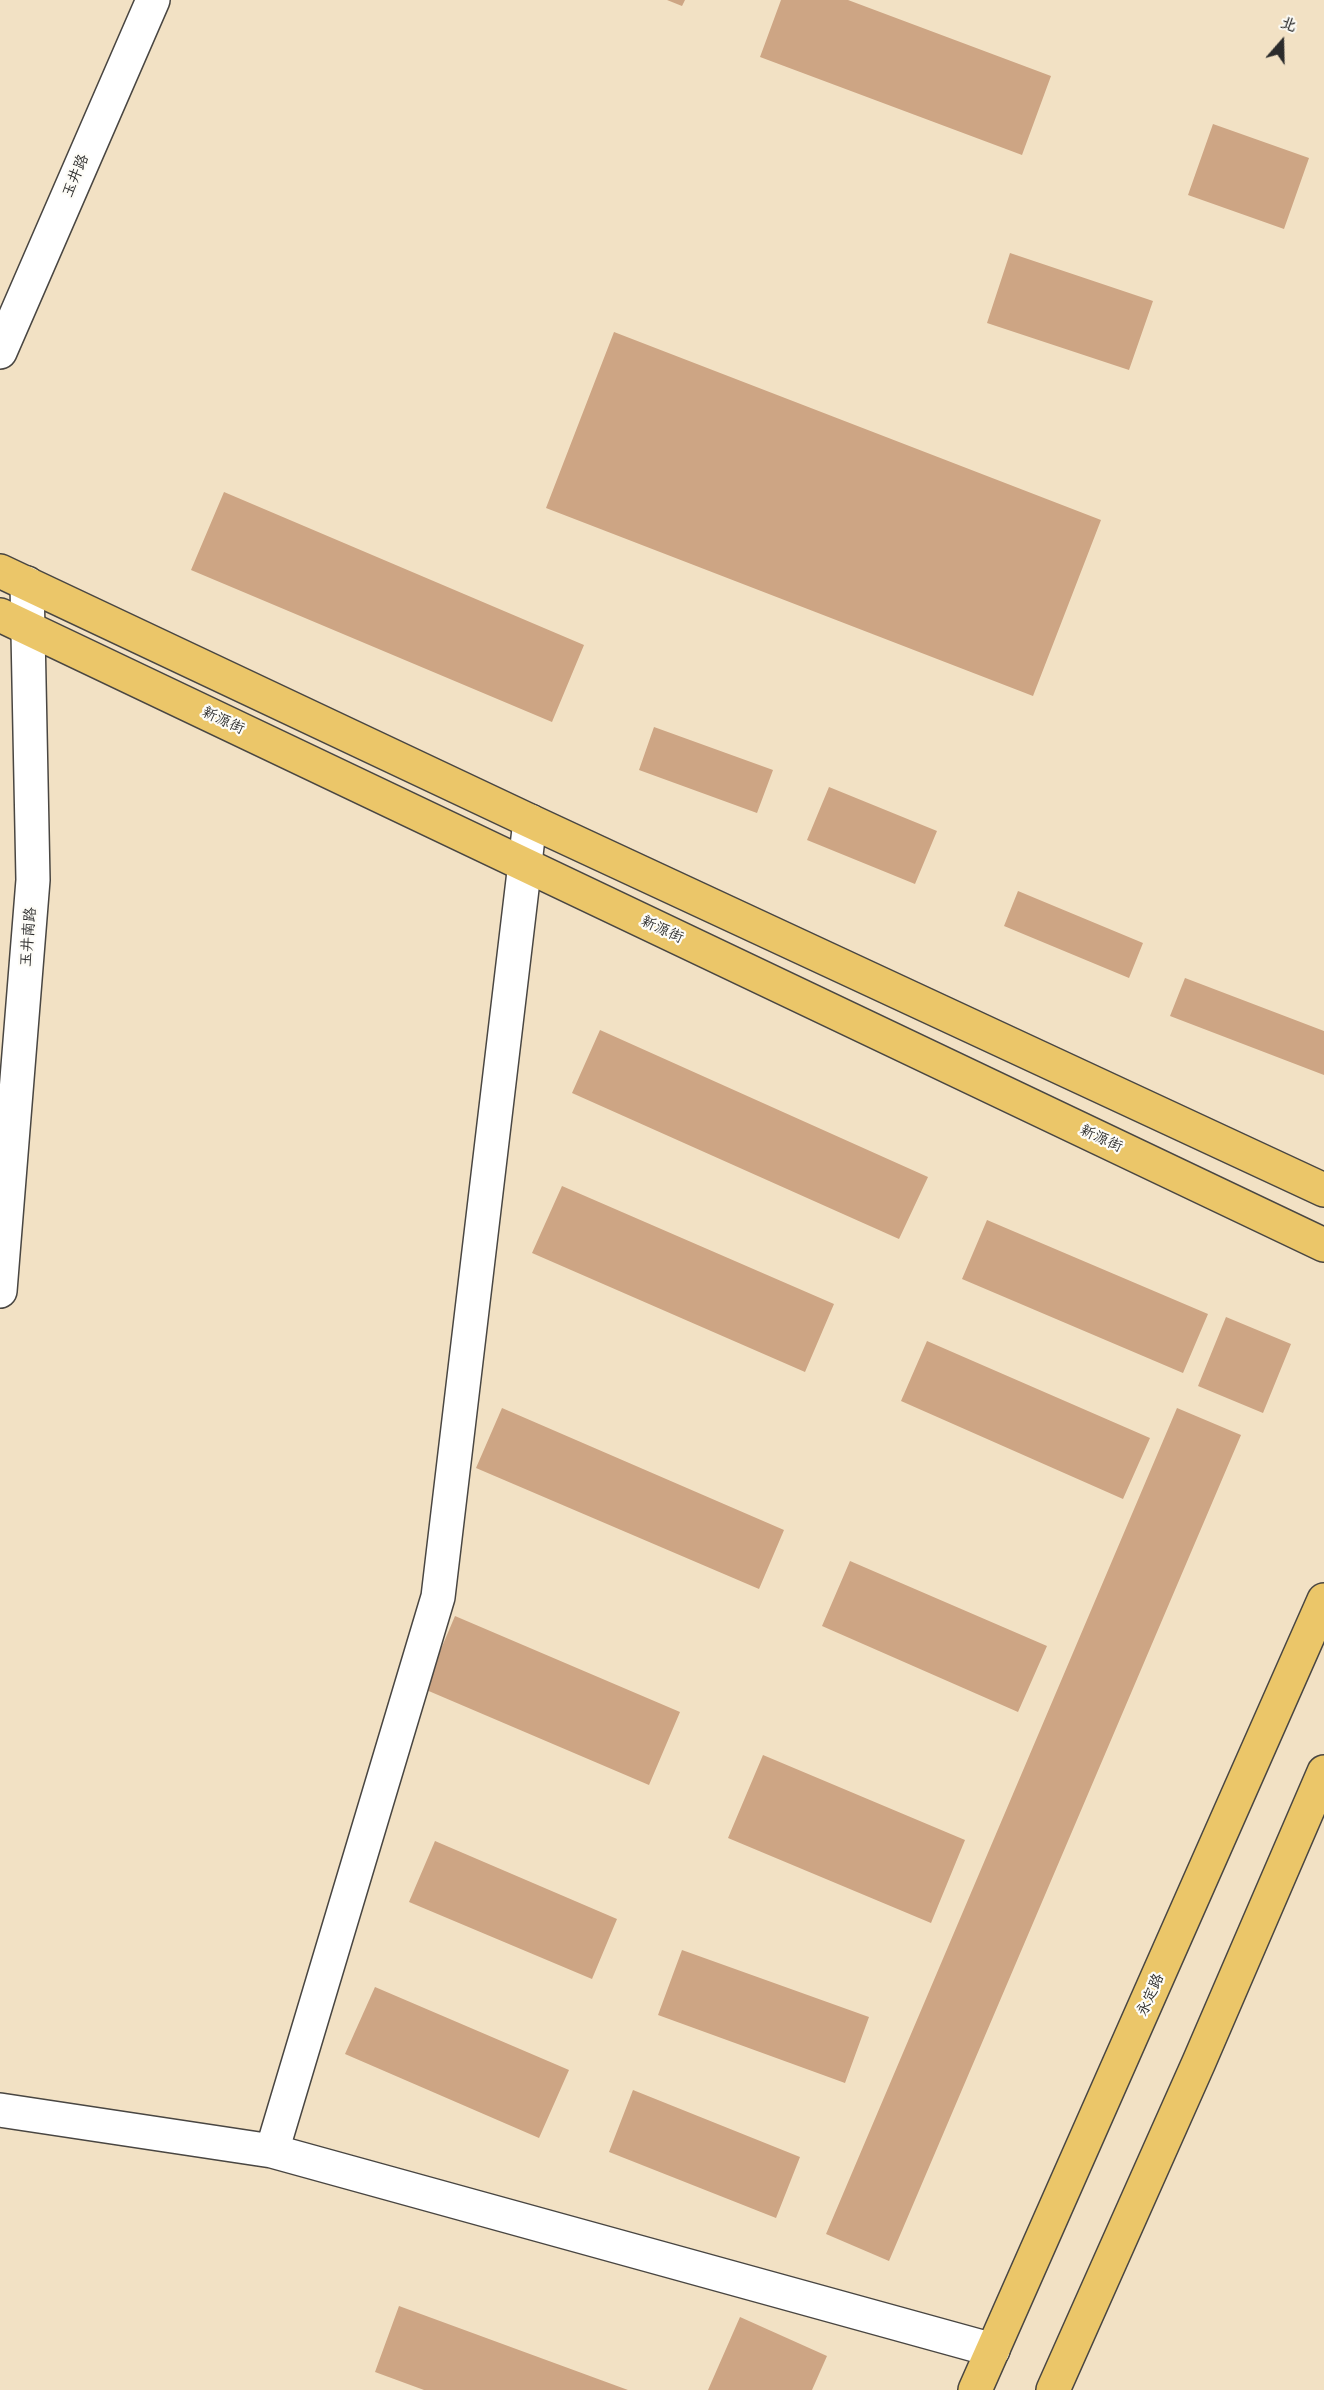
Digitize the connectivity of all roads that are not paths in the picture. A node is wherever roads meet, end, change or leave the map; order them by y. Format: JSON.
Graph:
{"nodes":[{"id":1,"x":153,"y":0,"type":"edge"},
{"id":2,"x":0,"y":352,"type":"edge"},
{"id":3,"x":14,"y":577,"type":"edge"},
{"id":4,"x":8,"y":622,"type":"edge"},
{"id":5,"x":530,"y":821,"type":"junction"},
{"id":6,"x":525,"y":865,"type":"junction"},
{"id":7,"x":1324,"y":1190,"type":"edge"},
{"id":8,"x":1324,"y":1245,"type":"edge"},
{"id":9,"x":0,"y":1291,"type":"edge"},
{"id":10,"x":1324,"y":1600,"type":"edge"},
{"id":11,"x":1324,"y":1772,"type":"edge"},
{"id":12,"x":0,"y":2110,"type":"edge"},
{"id":13,"x":272,"y":2151,"type":"junction"},
{"id":14,"x":993,"y":2350,"type":"junction"},
{"id":15,"x":975,"y":2390,"type":"edge"},
{"id":16,"x":1053,"y":2390,"type":"edge"}],
"edges":[{"from":1,"to":2,"type":"street","name":"玉井路"},
{"from":3,"to":4,"type":"street","name":"玉井南路"},
{"from":3,"to":5,"type":"main road"},
{"from":4,"to":6,"type":"main road","name":"新源街"},
{"from":4,"to":9,"type":"street","name":"玉井南路"},
{"from":5,"to":6,"type":"street"},
{"from":5,"to":7,"type":"main road"},
{"from":6,"to":8,"type":"main road","name":"新源街"},
{"from":6,"to":13,"type":"street"},
{"from":10,"to":14,"type":"main road","name":"永定路"},
{"from":11,"to":16,"type":"main road"},
{"from":12,"to":13,"type":"street"},
{"from":13,"to":14,"type":"street"},
{"from":14,"to":15,"type":"main road","name":"永定路"}]}
